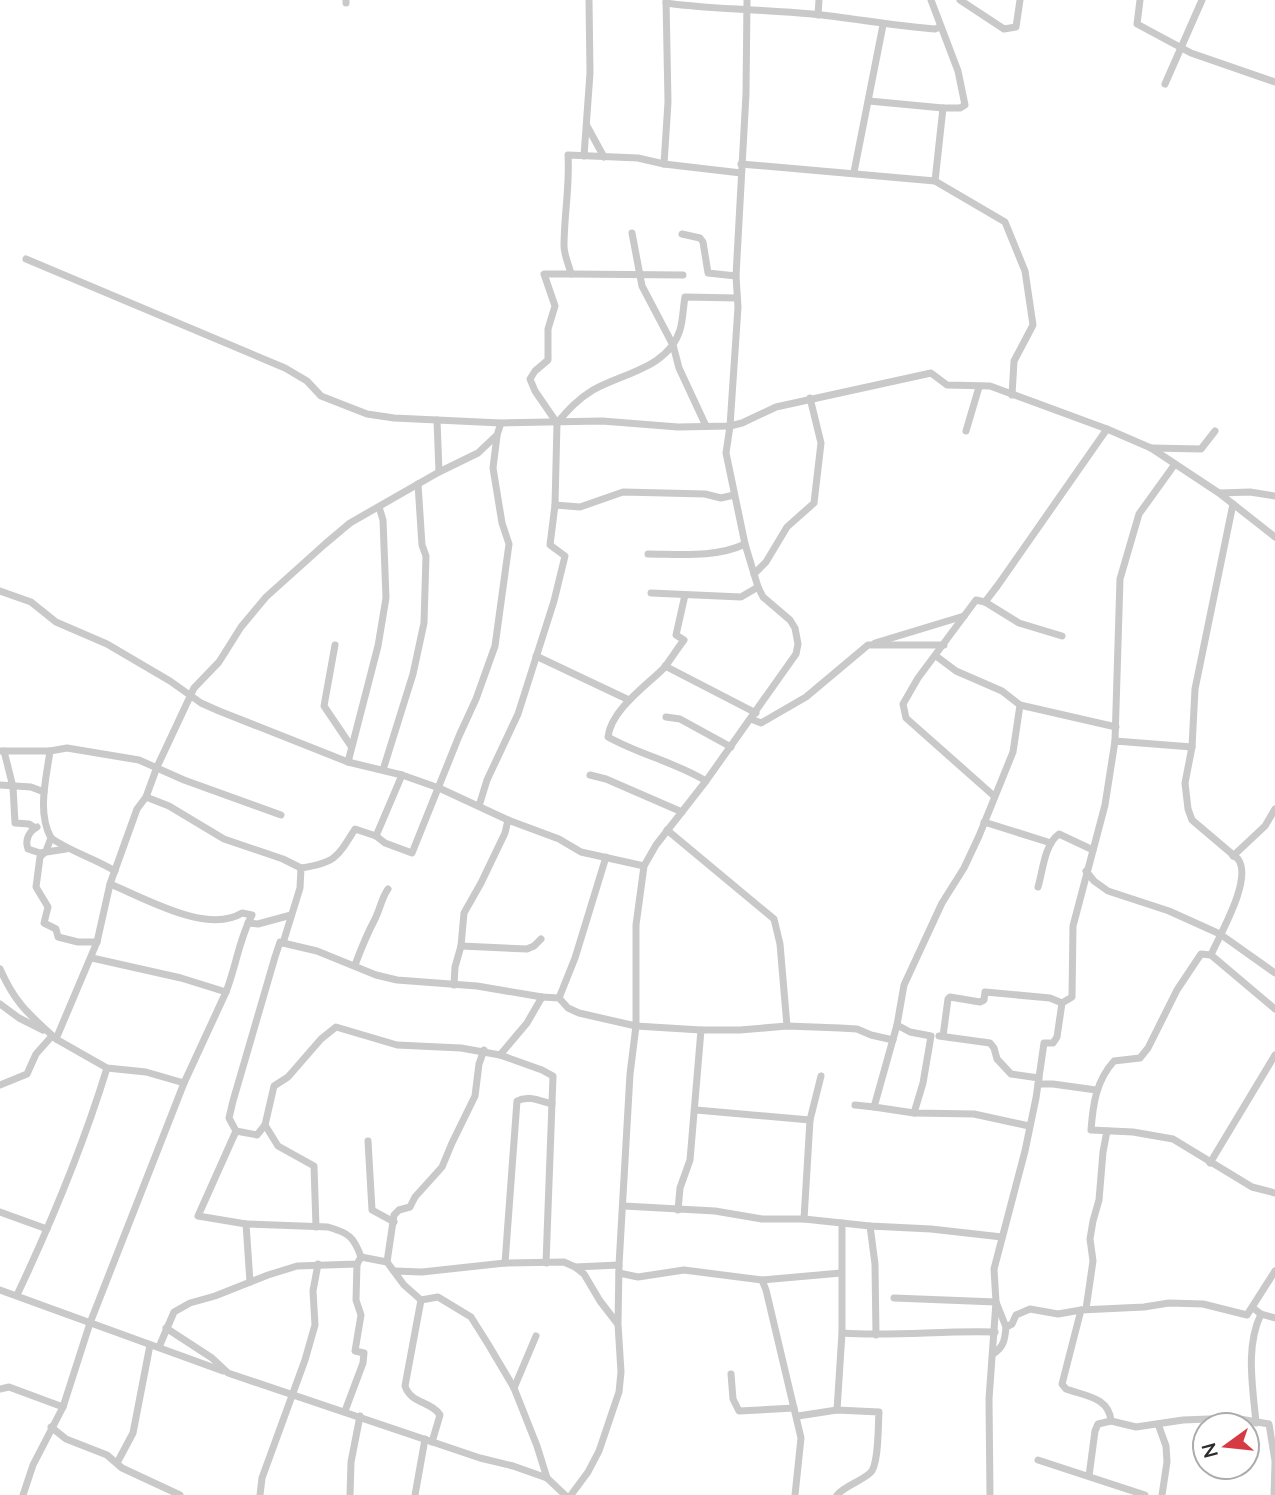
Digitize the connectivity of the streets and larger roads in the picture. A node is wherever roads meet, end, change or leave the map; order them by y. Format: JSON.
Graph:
{"nodes":[{"id":1,"x":589,"y":0,"type":"edge"},
{"id":2,"x":747,"y":0,"type":"edge"},
{"id":3,"x":819,"y":0,"type":"edge"},
{"id":4,"x":931,"y":0,"type":"edge"},
{"id":5,"x":960,"y":0,"type":"edge"},
{"id":6,"x":1020,"y":0,"type":"edge"},
{"id":7,"x":1140,"y":0,"type":"edge"},
{"id":8,"x":1202,"y":0,"type":"edge"},
{"id":9,"x":666,"y":1,"type":"edge"},
{"id":10,"x":748,"y":11,"type":"junction"},
{"id":11,"x":818,"y":15,"type":"junction"},
{"id":12,"x":883,"y":25,"type":"junction"},
{"id":13,"x":940,"y":27,"type":"junction"},
{"id":14,"x":1181,"y":48,"type":"junction"},
{"id":15,"x":1275,"y":82,"type":"edge"},
{"id":16,"x":1164,"y":84,"type":"dead end"},
{"id":17,"x":869,"y":101,"type":"junction"},
{"id":18,"x":943,"y":108,"type":"junction"},
{"id":19,"x":587,"y":126,"type":"junction"},
{"id":20,"x":584,"y":156,"type":"junction"},
{"id":21,"x":604,"y":157,"type":"junction"},
{"id":22,"x":663,"y":164,"type":"junction"},
{"id":23,"x":741,"y":168,"type":"junction"},
{"id":24,"x":854,"y":172,"type":"junction"},
{"id":25,"x":935,"y":181,"type":"junction"},
{"id":26,"x":632,"y":233,"type":"dead end"},
{"id":27,"x":682,"y":234,"type":"dead end"},
{"id":28,"x":26,"y":259,"type":"dead end"},
{"id":29,"x":571,"y":274,"type":"junction"},
{"id":30,"x":640,"y":274,"type":"junction"},
{"id":31,"x":683,"y":275,"type":"dead end"},
{"id":32,"x":736,"y":276,"type":"junction"},
{"id":33,"x":737,"y":298,"type":"junction"},
{"id":34,"x":673,"y":345,"type":"junction"},
{"id":35,"x":979,"y":387,"type":"junction"},
{"id":36,"x":1012,"y":395,"type":"junction"},
{"id":37,"x":810,"y":398,"type":"junction"},
{"id":38,"x":437,"y":420,"type":"junction"},
{"id":39,"x":501,"y":423,"type":"junction"},
{"id":40,"x":557,"y":423,"type":"junction"},
{"id":41,"x":706,"y":426,"type":"junction"},
{"id":42,"x":730,"y":426,"type":"junction"},
{"id":43,"x":1107,"y":429,"type":"junction"},
{"id":44,"x":966,"y":431,"type":"dead end"},
{"id":45,"x":1215,"y":431,"type":"dead end"},
{"id":46,"x":497,"y":435,"type":"junction"},
{"id":47,"x":1151,"y":448,"type":"junction"},
{"id":48,"x":1175,"y":464,"type":"junction"},
{"id":49,"x":439,"y":472,"type":"junction"},
{"id":50,"x":418,"y":484,"type":"junction"},
{"id":51,"x":1219,"y":493,"type":"junction"},
{"id":52,"x":734,"y":495,"type":"junction"},
{"id":53,"x":1275,"y":496,"type":"edge"},
{"id":54,"x":1233,"y":504,"type":"junction"},
{"id":55,"x":555,"y":505,"type":"junction"},
{"id":56,"x":379,"y":507,"type":"junction"},
{"id":57,"x":1275,"y":537,"type":"edge"},
{"id":58,"x":745,"y":544,"type":"junction"},
{"id":59,"x":648,"y":554,"type":"dead end"},
{"id":60,"x":754,"y":574,"type":"junction"},
{"id":61,"x":758,"y":587,"type":"junction"},
{"id":62,"x":0,"y":591,"type":"edge"},
{"id":63,"x":651,"y":593,"type":"dead end"},
{"id":64,"x":685,"y":595,"type":"junction"},
{"id":65,"x":985,"y":602,"type":"junction"},
{"id":66,"x":965,"y":615,"type":"junction"},
{"id":67,"x":1062,"y":636,"type":"dead end"},
{"id":68,"x":335,"y":645,"type":"dead end"},
{"id":69,"x":868,"y":645,"type":"junction"},
{"id":70,"x":944,"y":645,"type":"junction"},
{"id":71,"x":536,"y":656,"type":"junction"},
{"id":72,"x":936,"y":656,"type":"junction"},
{"id":73,"x":665,"y":666,"type":"junction"},
{"id":74,"x":190,"y":695,"type":"junction"},
{"id":75,"x":629,"y":700,"type":"junction"},
{"id":76,"x":1020,"y":705,"type":"junction"},
{"id":77,"x":753,"y":716,"type":"junction"},
{"id":78,"x":666,"y":717,"type":"dead end"},
{"id":79,"x":1116,"y":727,"type":"junction"},
{"id":80,"x":1115,"y":741,"type":"junction"},
{"id":81,"x":351,"y":746,"type":"junction"},
{"id":82,"x":731,"y":747,"type":"junction"},
{"id":83,"x":1192,"y":747,"type":"junction"},
{"id":84,"x":2,"y":751,"type":"edge"},
{"id":85,"x":50,"y":751,"type":"junction"},
{"id":86,"x":348,"y":762,"type":"junction"},
{"id":87,"x":157,"y":767,"type":"junction"},
{"id":88,"x":383,"y":770,"type":"junction"},
{"id":89,"x":402,"y":775,"type":"junction"},
{"id":90,"x":590,"y":775,"type":"dead end"},
{"id":91,"x":706,"y":781,"type":"junction"},
{"id":92,"x":0,"y":785,"type":"edge"},
{"id":93,"x":13,"y":787,"type":"junction"},
{"id":94,"x":439,"y":788,"type":"junction"},
{"id":95,"x":44,"y":792,"type":"junction"},
{"id":96,"x":994,"y":796,"type":"junction"},
{"id":97,"x":146,"y":797,"type":"junction"},
{"id":98,"x":479,"y":806,"type":"junction"},
{"id":99,"x":1275,"y":809,"type":"edge"},
{"id":100,"x":682,"y":812,"type":"junction"},
{"id":101,"x":281,"y":815,"type":"dead end"},
{"id":102,"x":509,"y":820,"type":"junction"},
{"id":103,"x":984,"y":822,"type":"junction"},
{"id":104,"x":44,"y":825,"type":"junction"},
{"id":105,"x":35,"y":828,"type":"junction"},
{"id":106,"x":667,"y":830,"type":"junction"},
{"id":107,"x":376,"y":836,"type":"junction"},
{"id":108,"x":51,"y":838,"type":"junction"},
{"id":109,"x":1051,"y":843,"type":"junction"},
{"id":110,"x":66,"y":849,"type":"junction"},
{"id":111,"x":1093,"y":850,"type":"junction"},
{"id":112,"x":46,"y":851,"type":"junction"},
{"id":113,"x":1233,"y":856,"type":"junction"},
{"id":114,"x":606,"y":857,"type":"junction"},
{"id":115,"x":644,"y":866,"type":"junction"},
{"id":116,"x":301,"y":868,"type":"junction"},
{"id":117,"x":1086,"y":871,"type":"junction"},
{"id":118,"x":115,"y":872,"type":"junction"},
{"id":119,"x":110,"y":884,"type":"junction"},
{"id":120,"x":1038,"y":887,"type":"dead end"},
{"id":121,"x":388,"y":889,"type":"dead end"},
{"id":122,"x":291,"y":915,"type":"junction"},
{"id":123,"x":231,"y":920,"type":"junction"},
{"id":124,"x":246,"y":926,"type":"junction"},
{"id":125,"x":1220,"y":934,"type":"junction"},
{"id":126,"x":541,"y":939,"type":"dead end"},
{"id":127,"x":97,"y":942,"type":"junction"},
{"id":128,"x":283,"y":943,"type":"junction"},
{"id":129,"x":461,"y":946,"type":"junction"},
{"id":130,"x":1211,"y":955,"type":"junction"},
{"id":131,"x":92,"y":958,"type":"junction"},
{"id":132,"x":355,"y":965,"type":"junction"},
{"id":133,"x":0,"y":970,"type":"edge"},
{"id":134,"x":1275,"y":973,"type":"edge"},
{"id":135,"x":454,"y":985,"type":"junction"},
{"id":136,"x":226,"y":992,"type":"junction"},
{"id":137,"x":542,"y":997,"type":"junction"},
{"id":138,"x":559,"y":998,"type":"junction"},
{"id":139,"x":0,"y":1003,"type":"edge"},
{"id":140,"x":1062,"y":1003,"type":"junction"},
{"id":141,"x":1275,"y":1009,"type":"edge"},
{"id":142,"x":897,"y":1025,"type":"junction"},
{"id":143,"x":636,"y":1026,"type":"junction"},
{"id":144,"x":787,"y":1026,"type":"junction"},
{"id":145,"x":701,"y":1030,"type":"junction"},
{"id":146,"x":52,"y":1035,"type":"junction"},
{"id":147,"x":932,"y":1036,"type":"junction"},
{"id":148,"x":943,"y":1036,"type":"junction"},
{"id":149,"x":893,"y":1040,"type":"junction"},
{"id":150,"x":465,"y":1049,"type":"junction"},
{"id":151,"x":484,"y":1050,"type":"junction"},
{"id":152,"x":500,"y":1055,"type":"junction"},
{"id":153,"x":1275,"y":1055,"type":"edge"},
{"id":154,"x":478,"y":1064,"type":"junction"},
{"id":155,"x":107,"y":1068,"type":"junction"},
{"id":156,"x":821,"y":1076,"type":"dead end"},
{"id":157,"x":1039,"y":1081,"type":"junction"},
{"id":158,"x":184,"y":1083,"type":"junction"},
{"id":159,"x":0,"y":1085,"type":"edge"},
{"id":160,"x":1096,"y":1090,"type":"junction"},
{"id":161,"x":552,"y":1104,"type":"junction"},
{"id":162,"x":855,"y":1105,"type":"dead end"},
{"id":163,"x":874,"y":1107,"type":"junction"},
{"id":164,"x":696,"y":1110,"type":"junction"},
{"id":165,"x":914,"y":1113,"type":"junction"},
{"id":166,"x":810,"y":1120,"type":"junction"},
{"id":167,"x":265,"y":1125,"type":"junction"},
{"id":168,"x":1029,"y":1126,"type":"junction"},
{"id":169,"x":236,"y":1131,"type":"junction"},
{"id":170,"x":1107,"y":1131,"type":"junction"},
{"id":171,"x":368,"y":1142,"type":"dead end"},
{"id":172,"x":1210,"y":1163,"type":"junction"},
{"id":173,"x":1275,"y":1193,"type":"edge"},
{"id":174,"x":624,"y":1206,"type":"junction"},
{"id":175,"x":678,"y":1210,"type":"junction"},
{"id":176,"x":0,"y":1212,"type":"edge"},
{"id":177,"x":804,"y":1219,"type":"junction"},
{"id":178,"x":394,"y":1222,"type":"junction"},
{"id":179,"x":842,"y":1223,"type":"junction"},
{"id":180,"x":246,"y":1224,"type":"junction"},
{"id":181,"x":870,"y":1226,"type":"junction"},
{"id":182,"x":316,"y":1227,"type":"junction"},
{"id":183,"x":47,"y":1230,"type":"junction"},
{"id":184,"x":1002,"y":1237,"type":"junction"},
{"id":185,"x":359,"y":1260,"type":"junction"},
{"id":186,"x":387,"y":1262,"type":"junction"},
{"id":187,"x":505,"y":1263,"type":"junction"},
{"id":188,"x":546,"y":1263,"type":"junction"},
{"id":189,"x":318,"y":1264,"type":"junction"},
{"id":190,"x":575,"y":1267,"type":"junction"},
{"id":191,"x":619,"y":1269,"type":"junction"},
{"id":192,"x":394,"y":1271,"type":"junction"},
{"id":193,"x":1275,"y":1271,"type":"edge"},
{"id":194,"x":841,"y":1273,"type":"junction"},
{"id":195,"x":762,"y":1280,"type":"junction"},
{"id":196,"x":250,"y":1282,"type":"junction"},
{"id":197,"x":0,"y":1290,"type":"edge"},
{"id":198,"x":17,"y":1295,"type":"junction"},
{"id":199,"x":894,"y":1298,"type":"dead end"},
{"id":200,"x":421,"y":1300,"type":"junction"},
{"id":201,"x":996,"y":1303,"type":"junction"},
{"id":202,"x":1083,"y":1310,"type":"junction"},
{"id":203,"x":1250,"y":1312,"type":"junction"},
{"id":204,"x":1261,"y":1314,"type":"junction"},
{"id":205,"x":1275,"y":1318,"type":"edge"},
{"id":206,"x":90,"y":1323,"type":"junction"},
{"id":207,"x":618,"y":1324,"type":"junction"},
{"id":208,"x":1006,"y":1326,"type":"junction"},
{"id":209,"x":1255,"y":1326,"type":"junction"},
{"id":210,"x":166,"y":1328,"type":"junction"},
{"id":211,"x":995,"y":1332,"type":"junction"},
{"id":212,"x":842,"y":1333,"type":"junction"},
{"id":213,"x":876,"y":1335,"type":"junction"},
{"id":214,"x":536,"y":1336,"type":"dead end"},
{"id":215,"x":150,"y":1345,"type":"junction"},
{"id":216,"x":159,"y":1347,"type":"junction"},
{"id":217,"x":993,"y":1354,"type":"junction"},
{"id":218,"x":228,"y":1373,"type":"junction"},
{"id":219,"x":732,"y":1374,"type":"dead end"},
{"id":220,"x":514,"y":1388,"type":"junction"},
{"id":221,"x":0,"y":1389,"type":"edge"},
{"id":222,"x":292,"y":1392,"type":"junction"},
{"id":223,"x":62,"y":1407,"type":"junction"},
{"id":224,"x":837,"y":1410,"type":"junction"},
{"id":225,"x":345,"y":1411,"type":"junction"},
{"id":226,"x":1255,"y":1411,"type":"edge"},
{"id":227,"x":796,"y":1412,"type":"junction"},
{"id":228,"x":360,"y":1416,"type":"junction"},
{"id":229,"x":1111,"y":1421,"type":"junction"},
{"id":230,"x":1191,"y":1421,"type":"edge"},
{"id":231,"x":1261,"y":1423,"type":"edge"},
{"id":232,"x":1158,"y":1424,"type":"junction"},
{"id":233,"x":51,"y":1427,"type":"junction"},
{"id":234,"x":428,"y":1440,"type":"junction"},
{"id":235,"x":1038,"y":1460,"type":"dead end"},
{"id":236,"x":1275,"y":1462,"type":"edge"},
{"id":237,"x":117,"y":1463,"type":"junction"},
{"id":238,"x":1089,"y":1476,"type":"junction"},
{"id":239,"x":547,"y":1478,"type":"junction"},
{"id":240,"x":175,"y":1494,"type":"edge"},
{"id":241,"x":23,"y":1495,"type":"edge"},
{"id":242,"x":260,"y":1495,"type":"edge"},
{"id":243,"x":350,"y":1495,"type":"edge"},
{"id":244,"x":415,"y":1495,"type":"edge"},
{"id":245,"x":565,"y":1495,"type":"edge"},
{"id":246,"x":571,"y":1495,"type":"edge"},
{"id":247,"x":795,"y":1495,"type":"edge"},
{"id":248,"x":836,"y":1495,"type":"edge"},
{"id":249,"x":989,"y":1495,"type":"edge"},
{"id":250,"x":1145,"y":1495,"type":"edge"},
{"id":251,"x":1162,"y":1495,"type":"edge"},
{"id":252,"x":1274,"y":1495,"type":"edge"}],
"edges":[{"from":1,"to":19,"type":"street"},
{"from":2,"to":10,"type":"street"},
{"from":3,"to":11,"type":"street"},
{"from":4,"to":13,"type":"street"},
{"from":5,"to":6,"type":"street"},
{"from":7,"to":14,"type":"street"},
{"from":8,"to":14,"type":"street"},
{"from":9,"to":10,"type":"street"},
{"from":9,"to":22,"type":"street"},
{"from":10,"to":11,"type":"street"},
{"from":10,"to":23,"type":"street"},
{"from":11,"to":12,"type":"street"},
{"from":12,"to":13,"type":"street"},
{"from":12,"to":17,"type":"street"},
{"from":13,"to":18,"type":"street"},
{"from":14,"to":15,"type":"street"},
{"from":14,"to":16,"type":"street"},
{"from":17,"to":18,"type":"street"},
{"from":17,"to":24,"type":"street"},
{"from":18,"to":25,"type":"street"},
{"from":19,"to":20,"type":"street"},
{"from":19,"to":21,"type":"street"},
{"from":20,"to":21,"type":"street"},
{"from":20,"to":29,"type":"street"},
{"from":21,"to":22,"type":"street"},
{"from":22,"to":23,"type":"street"},
{"from":23,"to":24,"type":"street"},
{"from":23,"to":32,"type":"street"},
{"from":24,"to":25,"type":"street"},
{"from":25,"to":36,"type":"street"},
{"from":26,"to":30,"type":"street"},
{"from":27,"to":32,"type":"street"},
{"from":28,"to":38,"type":"street"},
{"from":29,"to":30,"type":"street"},
{"from":29,"to":40,"type":"street"},
{"from":30,"to":31,"type":"street"},
{"from":30,"to":34,"type":"street"},
{"from":32,"to":33,"type":"street"},
{"from":33,"to":34,"type":"street"},
{"from":33,"to":42,"type":"street"},
{"from":34,"to":40,"type":"street"},
{"from":34,"to":41,"type":"street"},
{"from":35,"to":36,"type":"street"},
{"from":35,"to":37,"type":"street"},
{"from":35,"to":44,"type":"street"},
{"from":36,"to":43,"type":"street"},
{"from":37,"to":42,"type":"street"},
{"from":37,"to":60,"type":"street"},
{"from":38,"to":39,"type":"street"},
{"from":38,"to":49,"type":"street"},
{"from":39,"to":40,"type":"street"},
{"from":39,"to":46,"type":"street"},
{"from":40,"to":41,"type":"street"},
{"from":40,"to":55,"type":"street"},
{"from":41,"to":42,"type":"street"},
{"from":42,"to":52,"type":"street"},
{"from":43,"to":47,"type":"street"},
{"from":43,"to":65,"type":"street"},
{"from":45,"to":47,"type":"street"},
{"from":46,"to":49,"type":"street"},
{"from":46,"to":94,"type":"street"},
{"from":47,"to":48,"type":"street"},
{"from":48,"to":51,"type":"street"},
{"from":48,"to":79,"type":"street"},
{"from":49,"to":50,"type":"street"},
{"from":50,"to":56,"type":"street"},
{"from":50,"to":88,"type":"street"},
{"from":51,"to":53,"type":"street"},
{"from":51,"to":54,"type":"street"},
{"from":52,"to":55,"type":"street"},
{"from":52,"to":58,"type":"street"},
{"from":54,"to":57,"type":"street"},
{"from":54,"to":83,"type":"street"},
{"from":55,"to":71,"type":"street"},
{"from":56,"to":74,"type":"street"},
{"from":56,"to":81,"type":"street"},
{"from":58,"to":59,"type":"street"},
{"from":58,"to":60,"type":"street"},
{"from":60,"to":61,"type":"street"},
{"from":61,"to":64,"type":"street"},
{"from":61,"to":77,"type":"street"},
{"from":62,"to":74,"type":"street"},
{"from":63,"to":64,"type":"street"},
{"from":64,"to":73,"type":"street"},
{"from":65,"to":66,"type":"street"},
{"from":65,"to":67,"type":"street"},
{"from":66,"to":69,"type":"street"},
{"from":66,"to":70,"type":"street"},
{"from":68,"to":81,"type":"street"},
{"from":69,"to":70,"type":"street"},
{"from":69,"to":77,"type":"street"},
{"from":70,"to":72,"type":"street"},
{"from":71,"to":75,"type":"street"},
{"from":71,"to":98,"type":"street"},
{"from":72,"to":76,"type":"street"},
{"from":72,"to":96,"type":"street"},
{"from":73,"to":75,"type":"street"},
{"from":73,"to":77,"type":"street"},
{"from":74,"to":86,"type":"street"},
{"from":74,"to":87,"type":"street"},
{"from":75,"to":91,"type":"street"},
{"from":76,"to":79,"type":"street"},
{"from":76,"to":96,"type":"street"},
{"from":77,"to":82,"type":"street"},
{"from":78,"to":82,"type":"street"},
{"from":79,"to":80,"type":"street"},
{"from":80,"to":83,"type":"street"},
{"from":80,"to":111,"type":"street"},
{"from":81,"to":86,"type":"street"},
{"from":82,"to":91,"type":"street"},
{"from":83,"to":113,"type":"street"},
{"from":84,"to":85,"type":"street"},
{"from":84,"to":93,"type":"street"},
{"from":85,"to":87,"type":"street"},
{"from":85,"to":95,"type":"street"},
{"from":86,"to":88,"type":"street"},
{"from":87,"to":97,"type":"street"},
{"from":87,"to":101,"type":"street"},
{"from":88,"to":89,"type":"street"},
{"from":89,"to":94,"type":"street"},
{"from":89,"to":107,"type":"street"},
{"from":90,"to":100,"type":"street"},
{"from":91,"to":100,"type":"street"},
{"from":92,"to":93,"type":"street"},
{"from":93,"to":95,"type":"street"},
{"from":93,"to":105,"type":"street"},
{"from":94,"to":98,"type":"street"},
{"from":94,"to":107,"type":"street"},
{"from":95,"to":104,"type":"street"},
{"from":96,"to":103,"type":"street"},
{"from":97,"to":116,"type":"street"},
{"from":97,"to":118,"type":"street"},
{"from":98,"to":102,"type":"street"},
{"from":99,"to":113,"type":"street"},
{"from":100,"to":106,"type":"street"},
{"from":102,"to":114,"type":"street"},
{"from":102,"to":129,"type":"street"},
{"from":103,"to":109,"type":"street"},
{"from":103,"to":142,"type":"street"},
{"from":104,"to":105,"type":"street"},
{"from":104,"to":108,"type":"street"},
{"from":105,"to":112,"type":"street"},
{"from":106,"to":115,"type":"street"},
{"from":106,"to":144,"type":"street"},
{"from":107,"to":116,"type":"street"},
{"from":108,"to":110,"type":"street"},
{"from":108,"to":112,"type":"street"},
{"from":109,"to":111,"type":"street"},
{"from":109,"to":120,"type":"street"},
{"from":110,"to":112,"type":"street"},
{"from":110,"to":118,"type":"street"},
{"from":111,"to":117,"type":"street"},
{"from":112,"to":127,"type":"street"},
{"from":113,"to":125,"type":"street"},
{"from":114,"to":115,"type":"street"},
{"from":114,"to":138,"type":"street"},
{"from":115,"to":143,"type":"street"},
{"from":116,"to":122,"type":"street"},
{"from":117,"to":125,"type":"street"},
{"from":117,"to":140,"type":"street"},
{"from":118,"to":119,"type":"street"},
{"from":119,"to":123,"type":"street"},
{"from":119,"to":127,"type":"street"},
{"from":121,"to":132,"type":"street"},
{"from":122,"to":124,"type":"street"},
{"from":122,"to":128,"type":"street"},
{"from":123,"to":124,"type":"street"},
{"from":123,"to":124,"type":"street"},
{"from":124,"to":136,"type":"street"},
{"from":125,"to":130,"type":"street"},
{"from":125,"to":134,"type":"street"},
{"from":126,"to":129,"type":"street"},
{"from":127,"to":131,"type":"street"},
{"from":128,"to":132,"type":"street"},
{"from":128,"to":169,"type":"street"},
{"from":129,"to":135,"type":"street"},
{"from":130,"to":141,"type":"street"},
{"from":130,"to":160,"type":"street"},
{"from":131,"to":136,"type":"street"},
{"from":131,"to":146,"type":"street"},
{"from":132,"to":135,"type":"street"},
{"from":133,"to":146,"type":"street"},
{"from":135,"to":137,"type":"street"},
{"from":136,"to":158,"type":"street"},
{"from":137,"to":138,"type":"street"},
{"from":137,"to":152,"type":"street"},
{"from":138,"to":143,"type":"street"},
{"from":139,"to":146,"type":"street"},
{"from":140,"to":148,"type":"street"},
{"from":140,"to":157,"type":"street"},
{"from":142,"to":147,"type":"street"},
{"from":142,"to":149,"type":"street"},
{"from":143,"to":145,"type":"street"},
{"from":143,"to":174,"type":"street"},
{"from":144,"to":145,"type":"street"},
{"from":144,"to":149,"type":"street"},
{"from":145,"to":164,"type":"street"},
{"from":146,"to":155,"type":"street"},
{"from":146,"to":159,"type":"street"},
{"from":147,"to":148,"type":"street"},
{"from":147,"to":165,"type":"street"},
{"from":148,"to":157,"type":"street"},
{"from":149,"to":163,"type":"street"},
{"from":150,"to":151,"type":"street"},
{"from":150,"to":154,"type":"street"},
{"from":150,"to":167,"type":"street"},
{"from":151,"to":152,"type":"street"},
{"from":151,"to":154,"type":"street"},
{"from":152,"to":161,"type":"street"},
{"from":153,"to":172,"type":"street"},
{"from":154,"to":178,"type":"street"},
{"from":155,"to":158,"type":"street"},
{"from":155,"to":183,"type":"street"},
{"from":156,"to":166,"type":"street"},
{"from":157,"to":160,"type":"street"},
{"from":157,"to":168,"type":"street"},
{"from":158,"to":206,"type":"street"},
{"from":160,"to":170,"type":"street"},
{"from":161,"to":187,"type":"street"},
{"from":161,"to":188,"type":"street"},
{"from":162,"to":163,"type":"street"},
{"from":163,"to":165,"type":"street"},
{"from":164,"to":166,"type":"street"},
{"from":164,"to":175,"type":"street"},
{"from":165,"to":168,"type":"street"},
{"from":166,"to":177,"type":"street"},
{"from":167,"to":169,"type":"street"},
{"from":167,"to":182,"type":"street"},
{"from":168,"to":184,"type":"street"},
{"from":169,"to":180,"type":"street"},
{"from":170,"to":172,"type":"street"},
{"from":170,"to":202,"type":"street"},
{"from":171,"to":178,"type":"street"},
{"from":172,"to":173,"type":"street"},
{"from":174,"to":175,"type":"street"},
{"from":174,"to":191,"type":"street"},
{"from":175,"to":177,"type":"street"},
{"from":176,"to":183,"type":"street"},
{"from":177,"to":179,"type":"street"},
{"from":178,"to":186,"type":"street"},
{"from":179,"to":181,"type":"street"},
{"from":179,"to":194,"type":"street"},
{"from":180,"to":182,"type":"street"},
{"from":180,"to":196,"type":"street"},
{"from":181,"to":184,"type":"street"},
{"from":181,"to":213,"type":"street"},
{"from":182,"to":185,"type":"street"},
{"from":183,"to":198,"type":"street"},
{"from":184,"to":201,"type":"street"},
{"from":185,"to":186,"type":"street"},
{"from":185,"to":189,"type":"street"},
{"from":185,"to":225,"type":"street"},
{"from":186,"to":192,"type":"street"},
{"from":187,"to":188,"type":"street"},
{"from":187,"to":192,"type":"street"},
{"from":188,"to":190,"type":"street"},
{"from":189,"to":196,"type":"street"},
{"from":189,"to":222,"type":"street"},
{"from":190,"to":191,"type":"street"},
{"from":190,"to":207,"type":"street"},
{"from":191,"to":195,"type":"street"},
{"from":191,"to":207,"type":"street"},
{"from":192,"to":200,"type":"street"},
{"from":193,"to":203,"type":"street"},
{"from":194,"to":195,"type":"street"},
{"from":194,"to":212,"type":"street"},
{"from":195,"to":227,"type":"street"},
{"from":196,"to":210,"type":"street"},
{"from":197,"to":198,"type":"street"},
{"from":198,"to":206,"type":"street"},
{"from":199,"to":201,"type":"street"},
{"from":200,"to":220,"type":"street"},
{"from":200,"to":234,"type":"street"},
{"from":201,"to":208,"type":"street"},
{"from":201,"to":211,"type":"street"},
{"from":202,"to":203,"type":"street"},
{"from":202,"to":208,"type":"street"},
{"from":202,"to":229,"type":"street"},
{"from":203,"to":204,"type":"street"},
{"from":203,"to":209,"type":"street"},
{"from":204,"to":205,"type":"street"},
{"from":204,"to":209,"type":"street"},
{"from":206,"to":215,"type":"street"},
{"from":206,"to":223,"type":"street"},
{"from":207,"to":246,"type":"street"},
{"from":208,"to":217,"type":"street"},
{"from":209,"to":226,"type":"street"},
{"from":210,"to":216,"type":"street"},
{"from":210,"to":218,"type":"street"},
{"from":211,"to":213,"type":"street"},
{"from":211,"to":217,"type":"street"},
{"from":212,"to":213,"type":"street"},
{"from":212,"to":224,"type":"street"},
{"from":214,"to":220,"type":"street"},
{"from":215,"to":216,"type":"street"},
{"from":215,"to":237,"type":"street"},
{"from":216,"to":218,"type":"street"},
{"from":217,"to":249,"type":"street"},
{"from":218,"to":222,"type":"street"},
{"from":219,"to":227,"type":"street"},
{"from":220,"to":239,"type":"street"},
{"from":221,"to":223,"type":"street"},
{"from":222,"to":225,"type":"street"},
{"from":222,"to":242,"type":"street"},
{"from":223,"to":233,"type":"street"},
{"from":224,"to":227,"type":"street"},
{"from":224,"to":248,"type":"street"},
{"from":225,"to":228,"type":"street"},
{"from":227,"to":247,"type":"street"},
{"from":228,"to":234,"type":"street"},
{"from":228,"to":243,"type":"street"},
{"from":229,"to":232,"type":"street"},
{"from":229,"to":238,"type":"street"},
{"from":230,"to":232,"type":"street"},
{"from":231,"to":236,"type":"street"},
{"from":232,"to":251,"type":"street"},
{"from":233,"to":237,"type":"street"},
{"from":233,"to":241,"type":"street"},
{"from":234,"to":239,"type":"street"},
{"from":234,"to":244,"type":"street"},
{"from":235,"to":238,"type":"street"},
{"from":236,"to":252,"type":"street"},
{"from":237,"to":240,"type":"street"},
{"from":238,"to":250,"type":"street"},
{"from":239,"to":245,"type":"street"}]}
